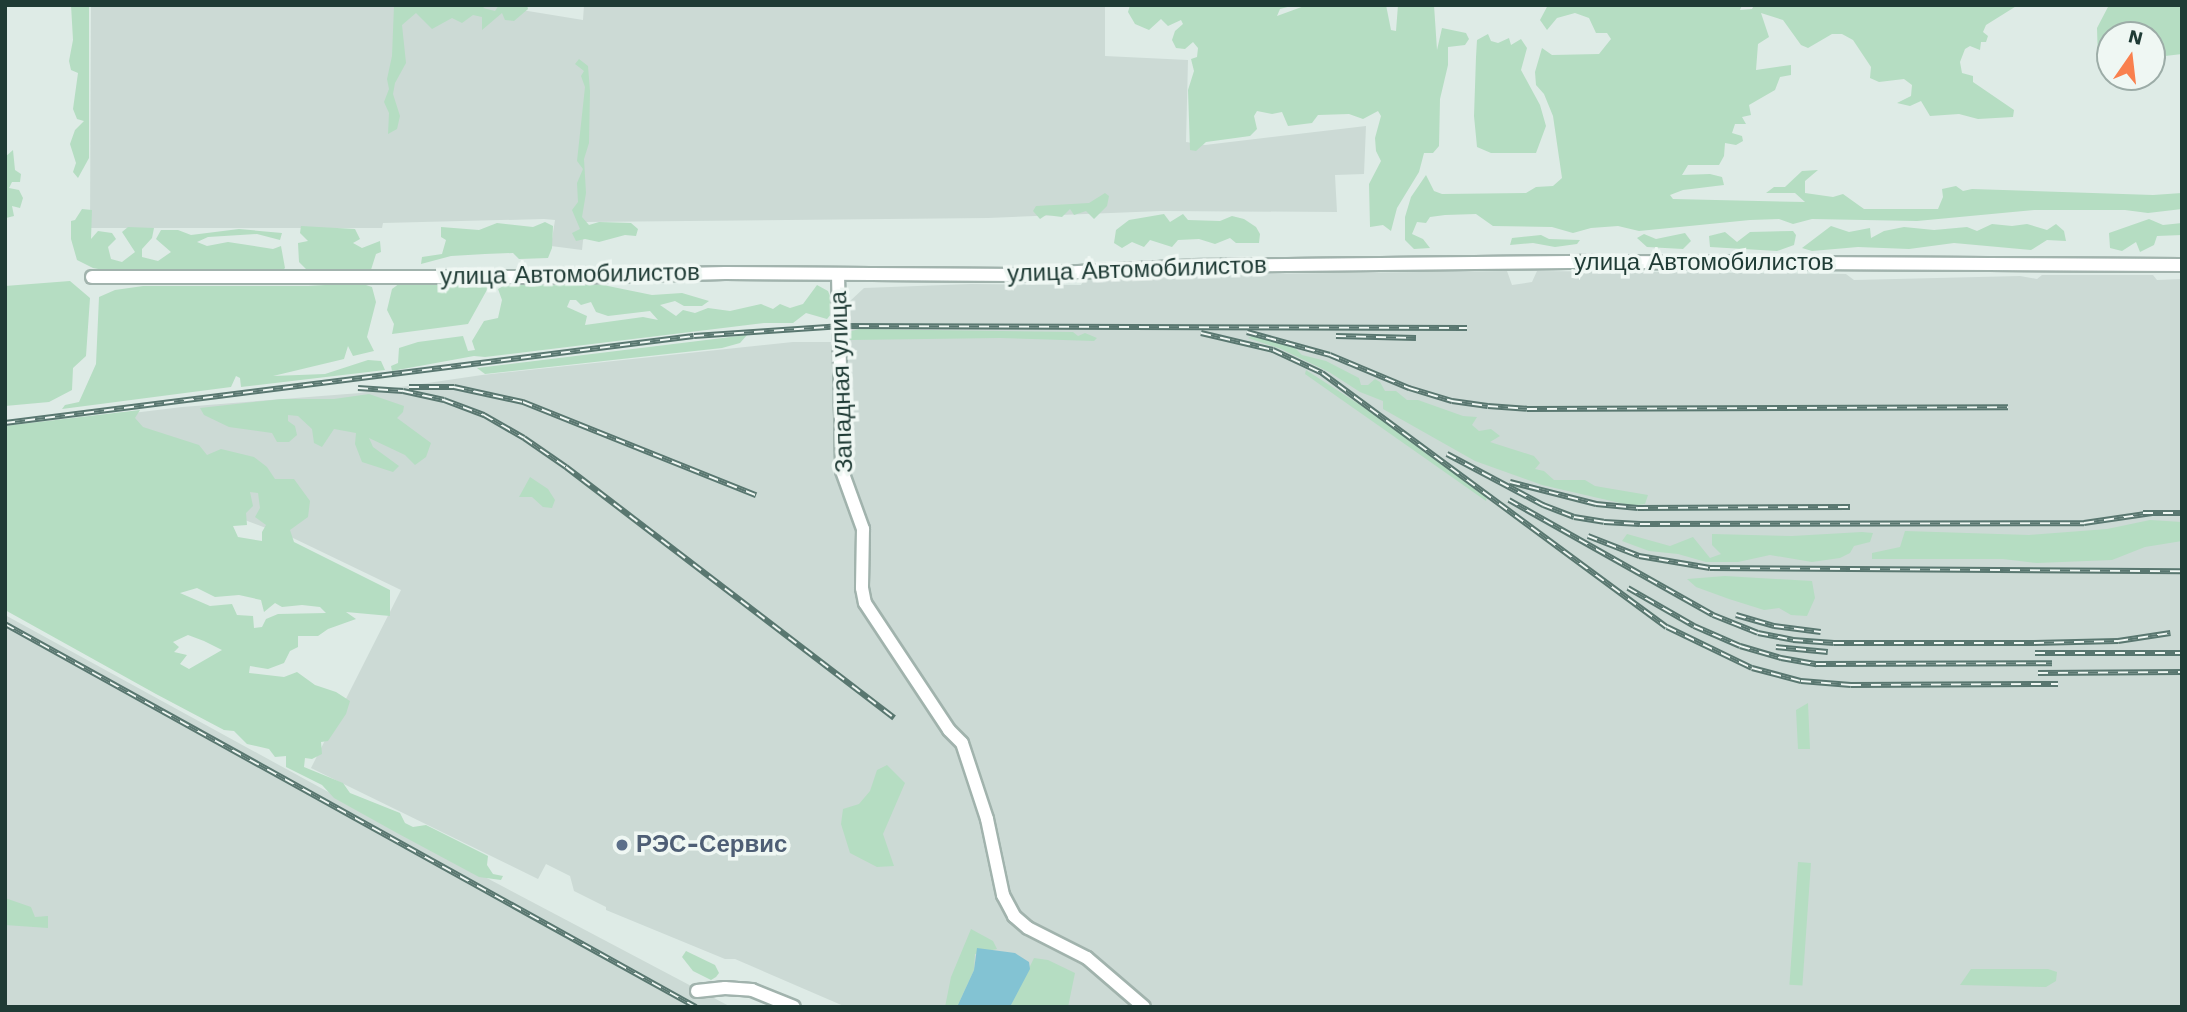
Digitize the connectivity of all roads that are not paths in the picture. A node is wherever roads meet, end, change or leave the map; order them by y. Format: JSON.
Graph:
{"nodes":[{"id":1,"x":2182,"y":265,"type":"edge"},
{"id":2,"x":838,"y":274,"type":"junction"},
{"id":3,"x":92,"y":277,"type":"dead end"},
{"id":4,"x":697,"y":991,"type":"dead end"},
{"id":5,"x":794,"y":1007,"type":"edge"},
{"id":6,"x":1144,"y":1007,"type":"edge"}],
"edges":[{"from":1,"to":2,"type":"street","name":"улица Автомобилистов"},
{"from":2,"to":3,"type":"street","name":"улица Автомобилистов"},
{"from":2,"to":6,"type":"street","name":"Западная улица"},
{"from":4,"to":5,"type":"street"}]}
